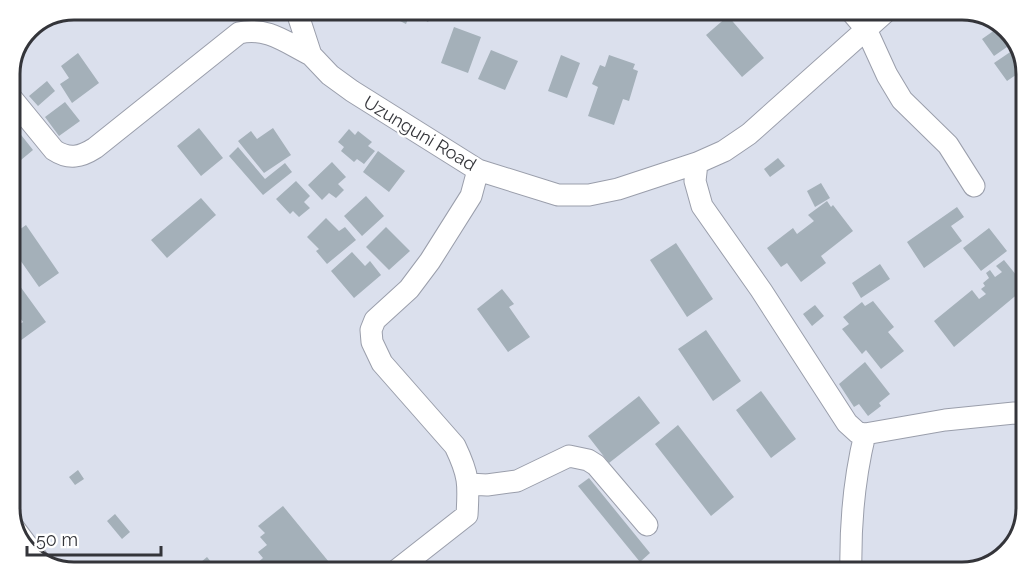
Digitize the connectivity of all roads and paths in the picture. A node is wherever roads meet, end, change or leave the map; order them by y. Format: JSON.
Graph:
{"nodes":[{"id":1,"x":300,"y":20,"type":"edge"},
{"id":2,"x":858,"y":20,"type":"edge"},
{"id":3,"x":876,"y":20,"type":"edge"},
{"id":4,"x":866,"y":29,"type":"junction"},
{"id":5,"x":311,"y":55,"type":"junction"},
{"id":6,"x":20,"y":108,"type":"edge"},
{"id":7,"x":697,"y":163,"type":"junction"},
{"id":8,"x":478,"y":170,"type":"junction"},
{"id":9,"x":974,"y":186,"type":"dead end"},
{"id":10,"x":1016,"y":413,"type":"edge"},
{"id":11,"x":865,"y":435,"type":"junction"},
{"id":12,"x":469,"y":484,"type":"junction"},
{"id":13,"x":647,"y":525,"type":"dead end"},
{"id":14,"x":407,"y":562,"type":"edge"},
{"id":15,"x":851,"y":562,"type":"edge"}],
"edges":[{"from":1,"to":5,"type":"street","name":"Uzunguni Road"},
{"from":2,"to":4,"type":"street"},
{"from":3,"to":4,"type":"street","name":"Uzunguni Road"},
{"from":4,"to":7,"type":"street","name":"Uzunguni Road"},
{"from":4,"to":9,"type":"street"},
{"from":5,"to":6,"type":"street"},
{"from":5,"to":8,"type":"street","name":"Uzunguni Road"},
{"from":7,"to":8,"type":"street","name":"Uzunguni Road"},
{"from":7,"to":11,"type":"street"},
{"from":8,"to":12,"type":"street"},
{"from":10,"to":11,"type":"street"},
{"from":11,"to":15,"type":"street"},
{"from":12,"to":13,"type":"street"},
{"from":12,"to":14,"type":"street"}]}
